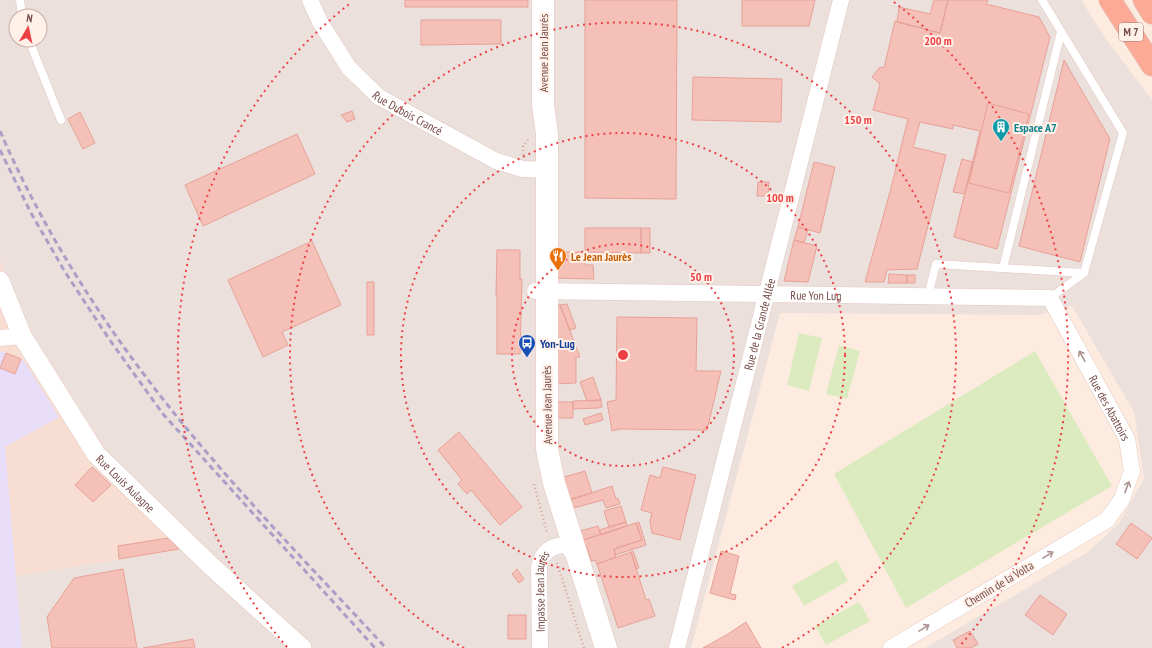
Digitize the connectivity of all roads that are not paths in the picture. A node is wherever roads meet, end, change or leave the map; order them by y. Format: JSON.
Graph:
{"nodes":[{"id":1,"x":310,"y":0,"type":"edge"},
{"id":2,"x":543,"y":0,"type":"edge"},
{"id":3,"x":841,"y":0,"type":"edge"},
{"id":4,"x":1042,"y":0,"type":"edge"},
{"id":5,"x":1110,"y":0,"type":"edge"},
{"id":6,"x":1144,"y":0,"type":"edge"},
{"id":7,"x":1152,"y":13,"type":"edge"},
{"id":8,"x":1062,"y":32,"type":"junction"},
{"id":9,"x":32,"y":48,"type":"edge"},
{"id":10,"x":1152,"y":64,"type":"edge"},
{"id":11,"x":61,"y":120,"type":"dead end"},
{"id":12,"x":535,"y":164,"type":"junction"},
{"id":13,"x":1003,"y":268,"type":"junction"},
{"id":14,"x":1084,"y":272,"type":"junction"},
{"id":15,"x":0,"y":281,"type":"edge"},
{"id":16,"x":540,"y":291,"type":"junction"},
{"id":17,"x":766,"y":294,"type":"junction"},
{"id":18,"x":928,"y":296,"type":"junction"},
{"id":19,"x":1050,"y":298,"type":"junction"},
{"id":20,"x":22,"y":336,"type":"junction"},
{"id":21,"x":0,"y":338,"type":"edge"},
{"id":22,"x":1107,"y":520,"type":"joint"},
{"id":23,"x":561,"y":545,"type":"junction"},
{"id":24,"x":578,"y":559,"type":"junction"},
{"id":25,"x":572,"y":583,"type":"junction"},
{"id":26,"x":302,"y":648,"type":"edge"},
{"id":27,"x":540,"y":648,"type":"edge"},
{"id":28,"x":592,"y":648,"type":"edge"},
{"id":29,"x":599,"y":648,"type":"edge"},
{"id":30,"x":606,"y":648,"type":"edge"},
{"id":31,"x":677,"y":648,"type":"edge"},
{"id":32,"x":890,"y":648,"type":"edge"}],
"edges":[{"from":1,"to":12,"type":"street","name":"Rue Dubois Crancé"},
{"from":2,"to":12,"type":"main road","name":"Avenue Jean Jaurès"},
{"from":3,"to":17,"type":"street","name":"Rue de la Grande Allée"},
{"from":4,"to":8,"type":"lane"},
{"from":5,"to":10,"type":"highway","number":"M 7"},
{"from":6,"to":7,"type":"highway","number":"M 7"},
{"from":8,"to":13,"type":"lane"},
{"from":8,"to":14,"type":"lane"},
{"from":9,"to":11,"type":"lane"},
{"from":12,"to":16,"type":"main road","name":"Avenue Jean Jaurès"},
{"from":13,"to":14,"type":"lane"},
{"from":13,"to":18,"type":"lane"},
{"from":14,"to":19,"type":"lane"},
{"from":15,"to":20,"type":"street","name":"Rue Louis Aulagne"},
{"from":16,"to":17,"type":"street","name":"Rue Yon Lug"},
{"from":16,"to":23,"type":"main road","name":"Avenue Jean Jaurès"},
{"from":16,"to":24,"type":"main road","name":"Avenue Jean Jaurès"},
{"from":17,"to":18,"type":"street","name":"Rue Yon Lug"},
{"from":17,"to":31,"type":"street","name":"Rue de la Grande Allée"},
{"from":18,"to":19,"type":"street","name":"Rue Yon Lug"},
{"from":22,"to":19,"type":"street","name":"Rue des Abattoirs","one_way":true},
{"from":20,"to":21,"type":"street"},
{"from":20,"to":26,"type":"street","name":"Rue Louis Aulagne"},
{"from":32,"to":22,"type":"street","name":"Chemin de la Volta","one_way":true},
{"from":23,"to":24,"type":"street","name":"Impasse Jean Jaurès"},
{"from":23,"to":25,"type":"main road","name":"Avenue Jean Jaurès"},
{"from":23,"to":27,"type":"street","name":"Impasse Jean Jaurès"},
{"from":24,"to":30,"type":"main road","name":"Avenue Jean Jaurès"},
{"from":25,"to":28,"type":"main road","name":"Avenue Jean Jaurès"},
{"from":25,"to":29,"type":"street"}]}
